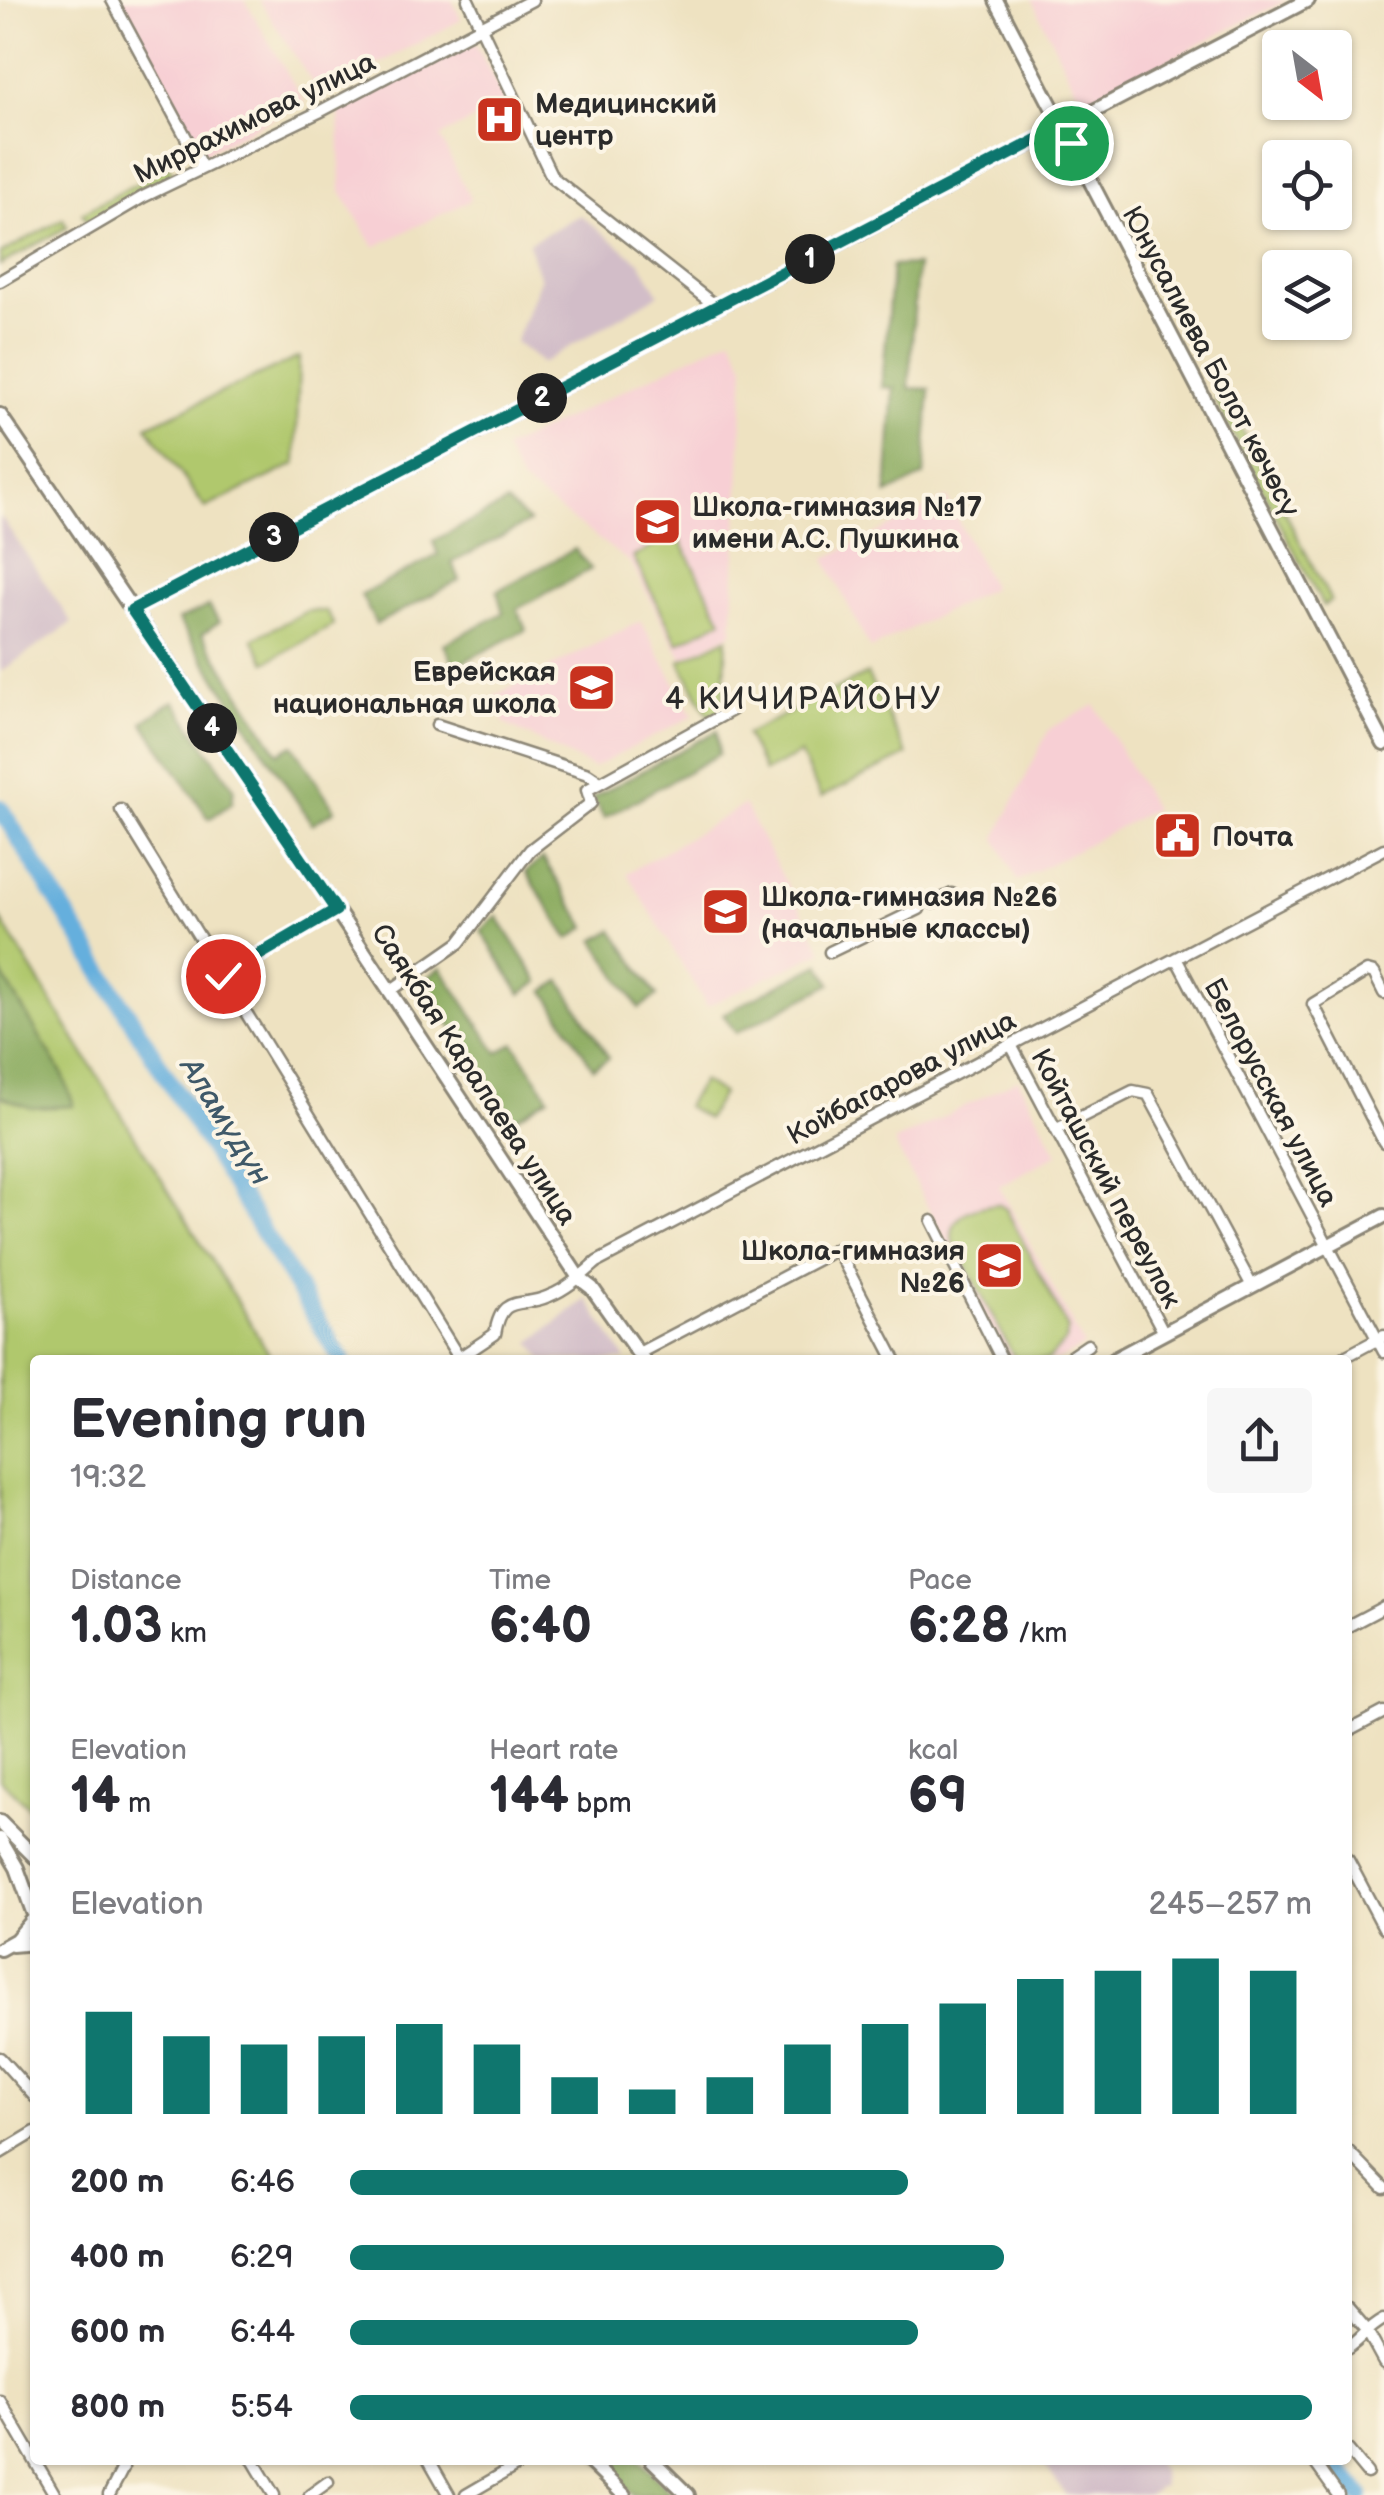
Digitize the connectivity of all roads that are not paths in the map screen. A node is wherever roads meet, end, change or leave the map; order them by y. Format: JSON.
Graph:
{"nodes":[{"id":1,"x":112,"y":0,"type":"edge"},
{"id":2,"x":468,"y":0,"type":"edge"},
{"id":3,"x":532,"y":0,"type":"edge"},
{"id":4,"x":996,"y":0,"type":"edge"},
{"id":5,"x":1308,"y":0,"type":"edge"},
{"id":6,"x":480,"y":28,"type":"junction"},
{"id":7,"x":1063,"y":128,"type":"junction"},
{"id":8,"x":202,"y":167,"type":"junction"},
{"id":9,"x":0,"y":281,"type":"edge"},
{"id":10,"x":717,"y":307,"type":"junction"},
{"id":11,"x":0,"y":415,"type":"edge"},
{"id":12,"x":132,"y":610,"type":"junction"},
{"id":13,"x":732,"y":710,"type":"dead end"},
{"id":14,"x":437,"y":725,"type":"dead end"},
{"id":15,"x":1384,"y":744,"type":"edge"},
{"id":16,"x":600,"y":782,"type":"junction"},
{"id":17,"x":121,"y":810,"type":"dead end"},
{"id":18,"x":1384,"y":849,"type":"edge"},
{"id":19,"x":952,"y":894,"type":"dead end"},
{"id":20,"x":933,"y":903,"type":"dead end"},
{"id":21,"x":919,"y":909,"type":"dead end"},
{"id":22,"x":336,"y":910,"type":"junction"},
{"id":23,"x":830,"y":952,"type":"dead end"},
{"id":24,"x":1176,"y":958,"type":"junction"},
{"id":25,"x":223,"y":976,"type":"junction"},
{"id":26,"x":390,"y":991,"type":"junction"},
{"id":27,"x":1384,"y":993,"type":"edge"},
{"id":28,"x":1010,"y":1045,"type":"junction"},
{"id":29,"x":1056,"y":1130,"type":"junction"},
{"id":30,"x":1384,"y":1142,"type":"edge"},
{"id":31,"x":1384,"y":1216,"type":"edge"},
{"id":32,"x":932,"y":1221,"type":"dead end"},
{"id":33,"x":1328,"y":1246,"type":"junction"},
{"id":34,"x":580,"y":1278,"type":"junction"},
{"id":35,"x":1252,"y":1286,"type":"junction"},
{"id":36,"x":1164,"y":1333,"type":"junction"},
{"id":37,"x":1381,"y":1338,"type":"edge"},
{"id":38,"x":1088,"y":1344,"type":"dead end"},
{"id":39,"x":1384,"y":1352,"type":"edge"},
{"id":40,"x":456,"y":1355,"type":"edge"},
{"id":41,"x":463,"y":1355,"type":"edge"},
{"id":42,"x":640,"y":1355,"type":"edge"},
{"id":43,"x":645,"y":1355,"type":"edge"},
{"id":44,"x":891,"y":1355,"type":"edge"},
{"id":45,"x":999,"y":1355,"type":"edge"},
{"id":46,"x":1073,"y":1355,"type":"edge"},
{"id":47,"x":1122,"y":1355,"type":"edge"},
{"id":48,"x":1349,"y":1355,"type":"edge"},
{"id":49,"x":1384,"y":1607,"type":"edge"},
{"id":50,"x":1352,"y":1624,"type":"edge"},
{"id":51,"x":1384,"y":1712,"type":"edge"},
{"id":52,"x":1352,"y":1729,"type":"edge"},
{"id":53,"x":0,"y":1822,"type":"edge"},
{"id":54,"x":0,"y":1839,"type":"edge"},
{"id":55,"x":30,"y":1853,"type":"edge"},
{"id":56,"x":1352,"y":1868,"type":"edge"},
{"id":57,"x":30,"y":1905,"type":"edge"},
{"id":58,"x":30,"y":1921,"type":"edge"},
{"id":59,"x":1384,"y":1928,"type":"edge"},
{"id":60,"x":30,"y":1944,"type":"edge"},
{"id":61,"x":2,"y":1948,"type":"edge"},
{"id":62,"x":0,"y":2058,"type":"edge"},
{"id":63,"x":30,"y":2091,"type":"edge"},
{"id":64,"x":30,"y":2135,"type":"edge"},
{"id":65,"x":0,"y":2153,"type":"edge"},
{"id":66,"x":1352,"y":2155,"type":"edge"},
{"id":67,"x":1384,"y":2188,"type":"edge"},
{"id":68,"x":1352,"y":2313,"type":"edge"},
{"id":69,"x":1384,"y":2319,"type":"edge"},
{"id":70,"x":1366,"y":2329,"type":"junction"},
{"id":71,"x":1352,"y":2345,"type":"edge"},
{"id":72,"x":1384,"y":2362,"type":"edge"},
{"id":73,"x":0,"y":2401,"type":"edge"},
{"id":74,"x":30,"y":2452,"type":"edge"},
{"id":75,"x":1352,"y":2455,"type":"edge"},
{"id":76,"x":37,"y":2465,"type":"edge"},
{"id":77,"x":257,"y":2465,"type":"edge"},
{"id":78,"x":432,"y":2465,"type":"edge"},
{"id":79,"x":518,"y":2465,"type":"edge"},
{"id":80,"x":593,"y":2465,"type":"edge"},
{"id":81,"x":661,"y":2465,"type":"edge"},
{"id":82,"x":1317,"y":2465,"type":"edge"},
{"id":83,"x":123,"y":2468,"type":"dead end"},
{"id":84,"x":1367,"y":2474,"type":"dead end"},
{"id":85,"x":328,"y":2482,"type":"dead end"},
{"id":86,"x":489,"y":2482,"type":"junction"},
{"id":87,"x":55,"y":2495,"type":"edge"},
{"id":88,"x":109,"y":2495,"type":"edge"},
{"id":89,"x":274,"y":2495,"type":"edge"},
{"id":90,"x":310,"y":2495,"type":"edge"},
{"id":91,"x":448,"y":2495,"type":"edge"},
{"id":92,"x":466,"y":2495,"type":"edge"},
{"id":93,"x":496,"y":2495,"type":"edge"},
{"id":94,"x":624,"y":2495,"type":"edge"},
{"id":95,"x":688,"y":2495,"type":"edge"},
{"id":96,"x":1338,"y":2495,"type":"edge"}],
"edges":[{"from":1,"to":8,"type":"street"},
{"from":2,"to":6,"type":"street"},
{"from":3,"to":6,"type":"street","name":"Миррахимова улица"},
{"from":4,"to":7,"type":"main road","name":"Юнусалиева Болот көчөсү"},
{"from":5,"to":7,"type":"main road"},
{"from":6,"to":8,"type":"street","name":"Миррахимова улица"},
{"from":6,"to":10,"type":"street"},
{"from":7,"to":10,"type":"main road"},
{"from":7,"to":15,"type":"main road","name":"Юнусалиева Болот көчөсү"},
{"from":8,"to":9,"type":"street","name":"Миррахимова улица"},
{"from":10,"to":12,"type":"main road"},
{"from":11,"to":12,"type":"main road","name":"Саякбая Каралаева улица"},
{"from":12,"to":22,"type":"main road","name":"Саякбая Каралаева улица"},
{"from":13,"to":16,"type":"street"},
{"from":14,"to":16,"type":"street"},
{"from":16,"to":26,"type":"street"},
{"from":17,"to":25,"type":"street"},
{"from":18,"to":24,"type":"street","name":"Койбагарова улица"},
{"from":19,"to":20,"type":"street"},
{"from":21,"to":23,"type":"street"},
{"from":22,"to":25,"type":"street"},
{"from":22,"to":26,"type":"main road","name":"Саякбая Каралаева улица"},
{"from":24,"to":28,"type":"street","name":"Койбагарова улица"},
{"from":24,"to":33,"type":"street","name":"Белорусская улица"},
{"from":25,"to":40,"type":"street"},
{"from":26,"to":34,"type":"main road","name":"Саякбая Каралаева улица"},
{"from":27,"to":30,"type":"street"},
{"from":28,"to":29,"type":"street","name":"Койташский переулок"},
{"from":28,"to":34,"type":"street","name":"Койбагарова улица"},
{"from":29,"to":35,"type":"street"},
{"from":29,"to":36,"type":"street","name":"Койташский переулок"},
{"from":31,"to":33,"type":"main road"},
{"from":32,"to":45,"type":"street"},
{"from":33,"to":35,"type":"main road"},
{"from":33,"to":37,"type":"street","name":"Белорусская улица"},
{"from":34,"to":41,"type":"street","name":"Койбагарова улица"},
{"from":34,"to":42,"type":"main road","name":"Саякбая Каралаева улица"},
{"from":35,"to":36,"type":"main road"},
{"from":36,"to":47,"type":"main road"},
{"from":37,"to":39,"type":"street","name":"Белорусская улица"},
{"from":37,"to":48,"type":"street"},
{"from":38,"to":46,"type":"street"},
{"from":43,"to":44,"type":"street"},
{"from":49,"to":50,"type":"street"},
{"from":51,"to":52,"type":"street"},
{"from":53,"to":55,"type":"main road"},
{"from":54,"to":57,"type":"main road"},
{"from":56,"to":59,"type":"street"},
{"from":58,"to":61,"type":"main road"},
{"from":60,"to":61,"type":"main road"},
{"from":62,"to":63,"type":"street"},
{"from":64,"to":65,"type":"street"},
{"from":66,"to":67,"type":"street"},
{"from":68,"to":70,"type":"street"},
{"from":69,"to":70,"type":"street"},
{"from":70,"to":71,"type":"street"},
{"from":70,"to":72,"type":"street"},
{"from":73,"to":74,"type":"street"},
{"from":75,"to":84,"type":"street"},
{"from":76,"to":87,"type":"street"},
{"from":77,"to":89,"type":"street"},
{"from":78,"to":91,"type":"street"},
{"from":79,"to":86,"type":"street"},
{"from":80,"to":94,"type":"main road"},
{"from":81,"to":95,"type":"main road"},
{"from":82,"to":96,"type":"street"},
{"from":83,"to":88,"type":"street"},
{"from":85,"to":90,"type":"street"},
{"from":86,"to":92,"type":"street"},
{"from":86,"to":93,"type":"street"}]}
